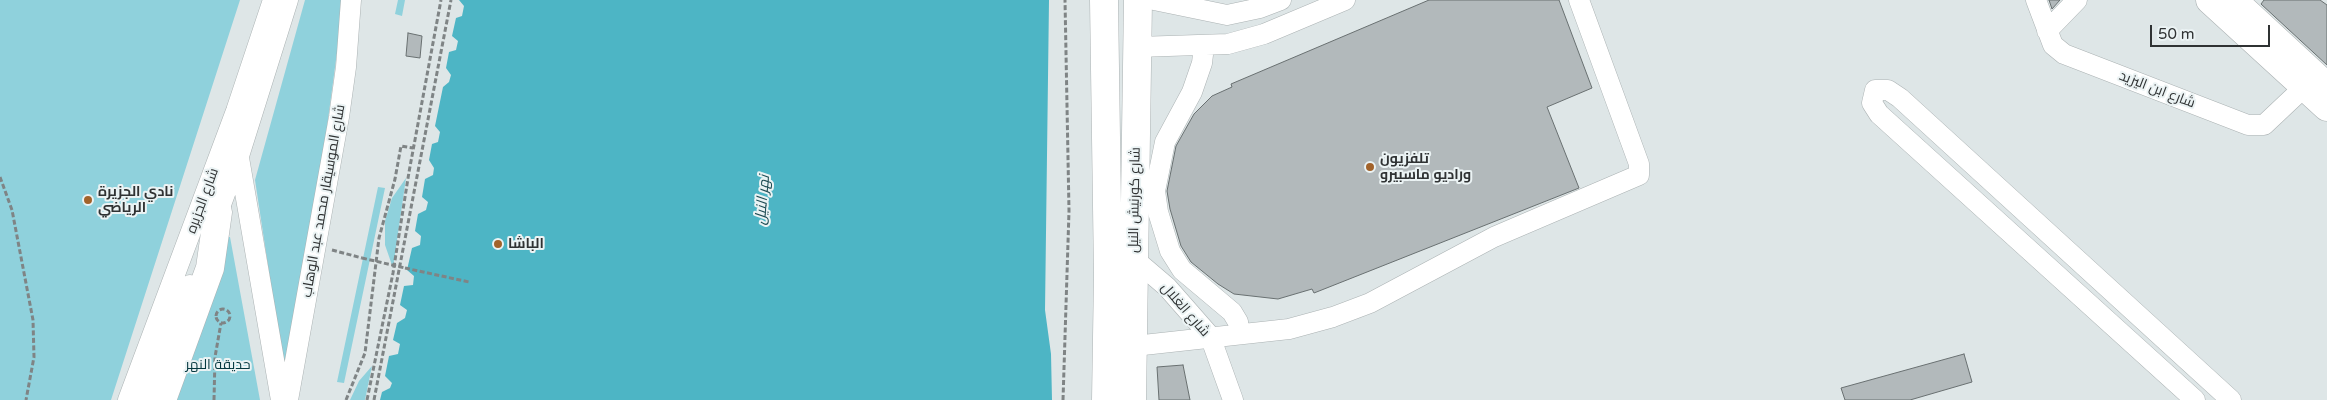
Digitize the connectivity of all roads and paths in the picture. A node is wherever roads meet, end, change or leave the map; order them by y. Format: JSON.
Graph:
{"nodes":[{"id":1,"x":273,"y":0,"type":"edge"},
{"id":2,"x":288,"y":0,"type":"edge"},
{"id":3,"x":351,"y":0,"type":"edge"},
{"id":4,"x":442,"y":0,"type":"edge"},
{"id":5,"x":451,"y":0,"type":"edge"},
{"id":6,"x":1065,"y":0,"type":"edge"},
{"id":7,"x":1104,"y":0,"type":"edge"},
{"id":8,"x":1138,"y":0,"type":"edge"},
{"id":9,"x":1154,"y":0,"type":"edge"},
{"id":10,"x":1281,"y":0,"type":"edge"},
{"id":11,"x":1345,"y":0,"type":"edge"},
{"id":12,"x":1579,"y":0,"type":"edge"},
{"id":13,"x":2036,"y":0,"type":"edge"},
{"id":14,"x":2077,"y":0,"type":"edge"},
{"id":15,"x":2196,"y":0,"type":"edge"},
{"id":16,"x":2210,"y":0,"type":"edge"},
{"id":17,"x":2235,"y":0,"type":"edge"},
{"id":18,"x":2047,"y":31,"type":"junction"},
{"id":19,"x":1204,"y":46,"type":"junction"},
{"id":20,"x":1138,"y":47,"type":"junction"},
{"id":21,"x":2327,"y":85,"type":"edge"},
{"id":22,"x":2298,"y":92,"type":"junction"},
{"id":23,"x":2327,"y":107,"type":"edge"},
{"id":24,"x":2327,"y":117,"type":"edge"},
{"id":25,"x":414,"y":148,"type":"junction"},
{"id":26,"x":239,"y":156,"type":"junction"},
{"id":27,"x":0,"y":177,"type":"edge"},
{"id":28,"x":218,"y":212,"type":"junction"},
{"id":29,"x":317,"y":245,"type":"junction"},
{"id":30,"x":1133,"y":258,"type":"junction"},
{"id":31,"x":469,"y":282,"type":"dead end"},
{"id":32,"x":221,"y":323,"type":"junction"},
{"id":33,"x":1240,"y":334,"type":"junction"},
{"id":34,"x":1210,"y":336,"type":"junction"},
{"id":35,"x":1134,"y":346,"type":"junction"},
{"id":36,"x":26,"y":400,"type":"edge"},
{"id":37,"x":128,"y":400,"type":"edge"},
{"id":38,"x":145,"y":400,"type":"edge"},
{"id":39,"x":162,"y":400,"type":"edge"},
{"id":40,"x":214,"y":400,"type":"edge"},
{"id":41,"x":281,"y":400,"type":"edge"},
{"id":42,"x":288,"y":400,"type":"edge"},
{"id":43,"x":346,"y":400,"type":"edge"},
{"id":44,"x":367,"y":400,"type":"edge"},
{"id":45,"x":374,"y":400,"type":"edge"},
{"id":46,"x":1063,"y":400,"type":"edge"},
{"id":47,"x":1106,"y":400,"type":"edge"},
{"id":48,"x":1132,"y":400,"type":"edge"},
{"id":49,"x":1233,"y":400,"type":"edge"},
{"id":50,"x":2195,"y":400,"type":"edge"},
{"id":51,"x":2230,"y":400,"type":"edge"}],
"edges":[{"from":1,"to":37,"type":"street","name":"شارع الجزيره"},
{"from":2,"to":26,"type":"street","name":"شارع الجزيره"},
{"from":3,"to":29,"type":"street","name":"شارع الموسيقار محمد عبد الوهاب"},
{"from":4,"to":25,"type":"path"},
{"from":5,"to":45,"type":"path"},
{"from":6,"to":46,"type":"path"},
{"from":7,"to":47,"type":"highway","name":"شارع كورنيش النيل"},
{"from":8,"to":20,"type":"highway","name":"شارع كورنيش النيل"},
{"from":9,"to":10,"type":"street"},
{"from":11,"to":19,"type":"street"},
{"from":12,"to":33,"type":"street"},
{"from":13,"to":18,"type":"street","name":"شارع ابن اليزيد"},
{"from":14,"to":18,"type":"street"},
{"from":15,"to":22,"type":"main road"},
{"from":16,"to":23,"type":"highway"},
{"from":17,"to":21,"type":"main road"},
{"from":18,"to":22,"type":"street","name":"شارع ابن اليزيد"},
{"from":19,"to":20,"type":"street"},
{"from":19,"to":33,"type":"street"},
{"from":20,"to":30,"type":"highway","name":"شارع كورنيش النيل"},
{"from":22,"to":24,"type":"main road"},
{"from":25,"to":43,"type":"path"},
{"from":25,"to":44,"type":"path"},
{"from":26,"to":28,"type":"street","name":"شارع الجزيره"},
{"from":26,"to":41,"type":"street"},
{"from":27,"to":36,"type":"path"},
{"from":28,"to":38,"type":"street","name":"شارع الجزيره"},
{"from":28,"to":39,"type":"highway"},
{"from":29,"to":31,"type":"path","bridge":true},
{"from":29,"to":42,"type":"street","name":"شارع الموسيقار محمد عبد الوهاب"},
{"from":30,"to":34,"type":"street","name":"شارع الغلال"},
{"from":30,"to":35,"type":"highway","name":"شارع كورنيش النيل"},
{"from":32,"to":32,"type":"path"},
{"from":32,"to":40,"type":"path"},
{"from":33,"to":34,"type":"street"},
{"from":34,"to":35,"type":"street"},
{"from":34,"to":49,"type":"street","name":"شارع الغلال"},
{"from":35,"to":48,"type":"highway","name":"شارع كورنيش النيل"},
{"from":50,"to":51,"type":"street"}]}
